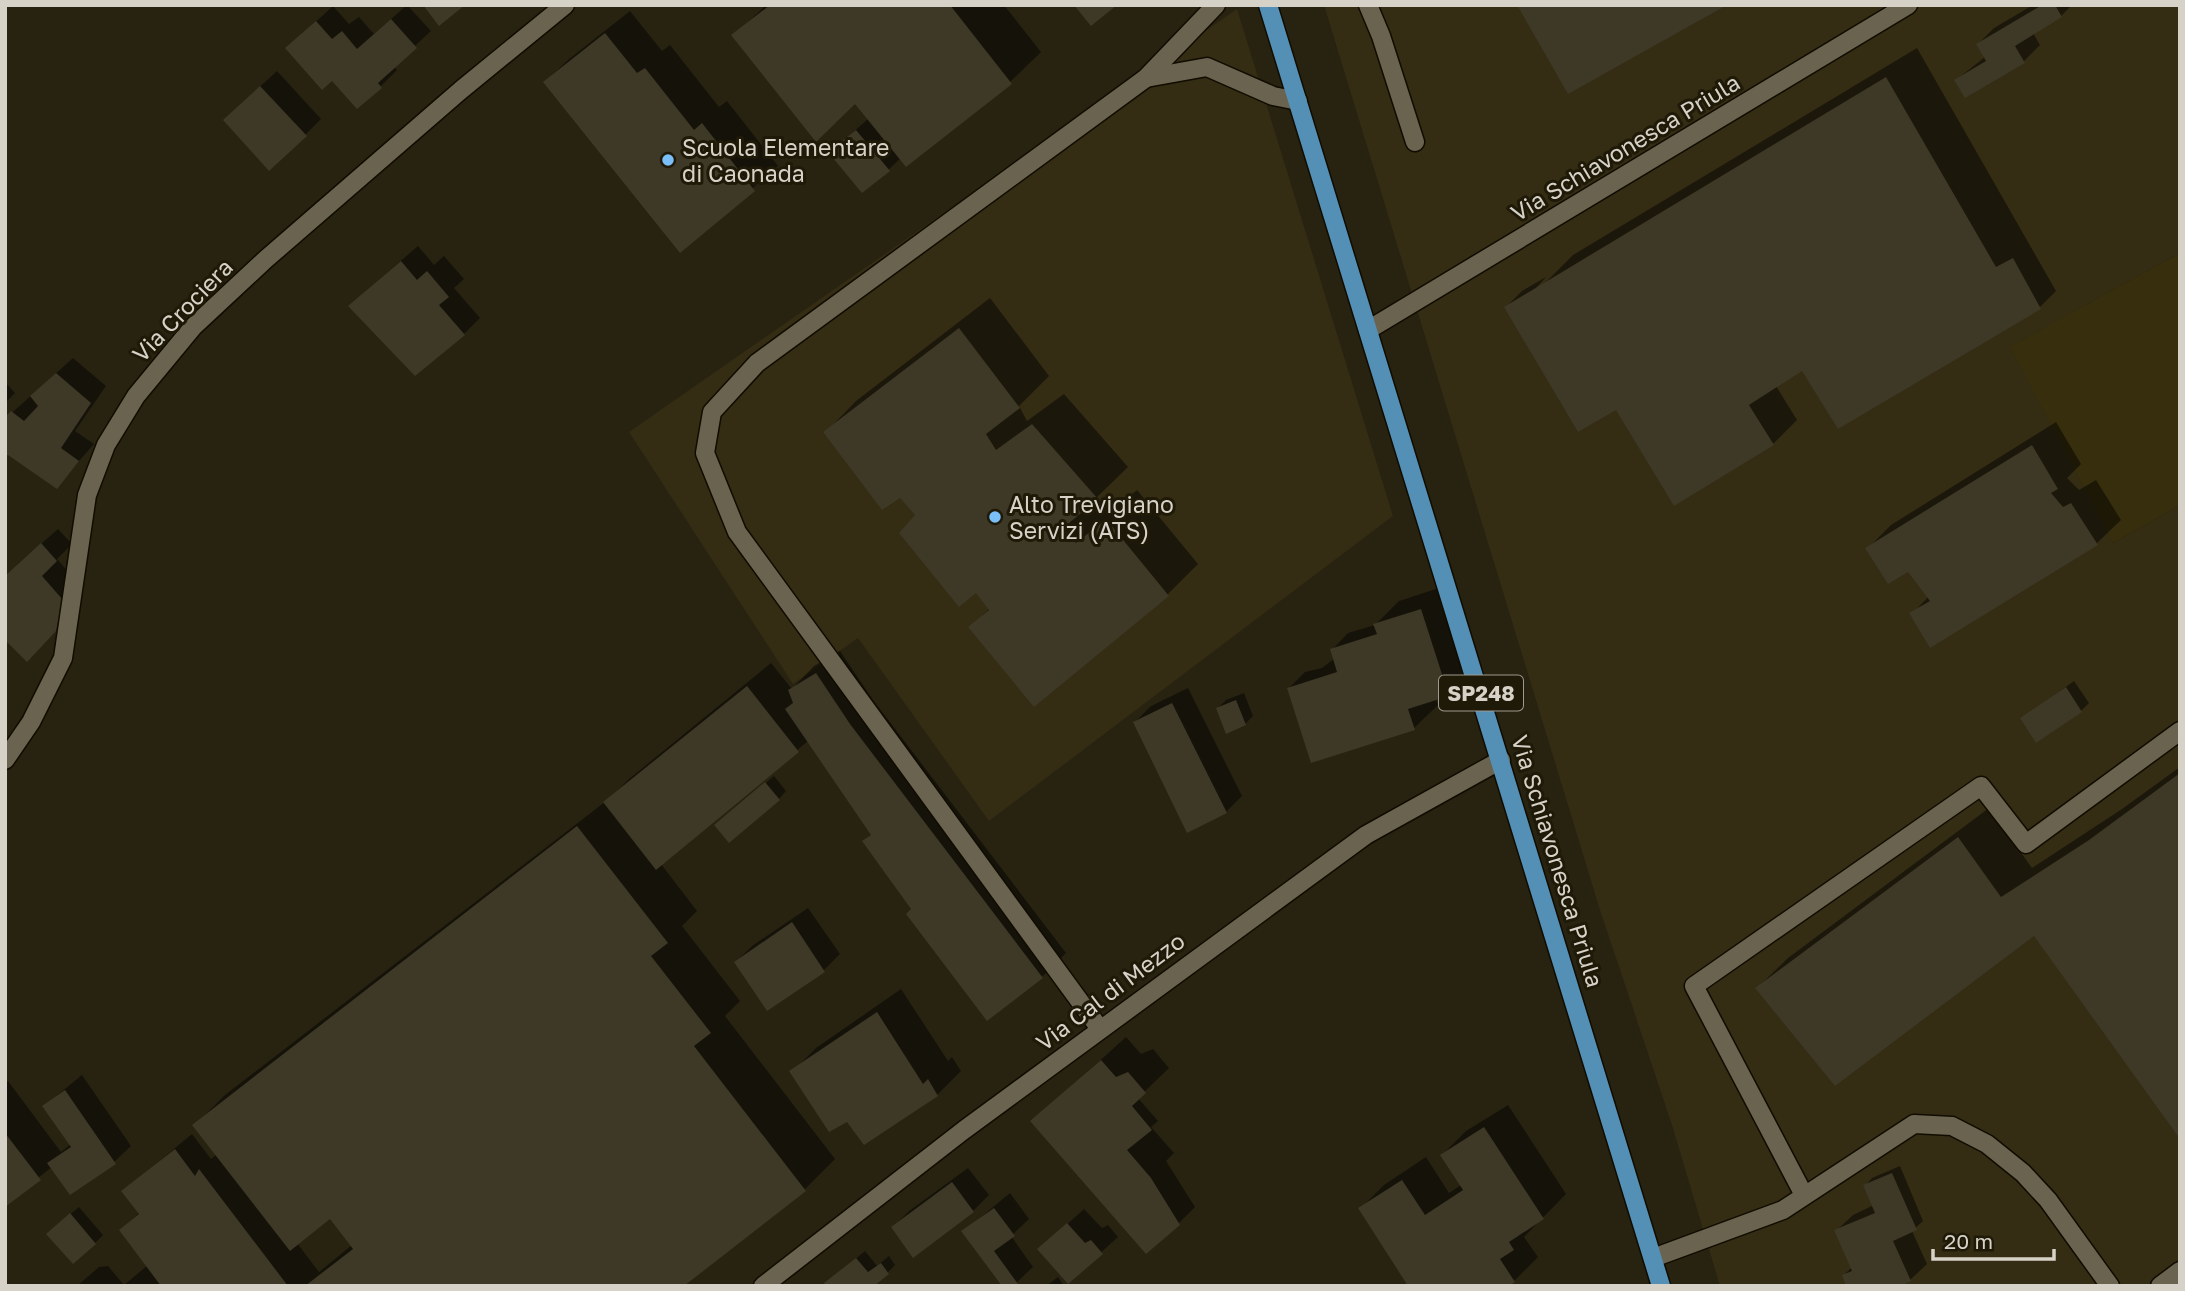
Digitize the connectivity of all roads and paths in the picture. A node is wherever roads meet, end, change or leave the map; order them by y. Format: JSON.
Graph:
{"nodes":[{"id":1,"x":565,"y":5,"type":"edge"},
{"id":2,"x":1216,"y":5,"type":"edge"},
{"id":3,"x":1268,"y":5,"type":"edge"},
{"id":4,"x":1368,"y":5,"type":"edge"},
{"id":5,"x":1908,"y":5,"type":"edge"},
{"id":6,"x":1146,"y":78,"type":"junction"},
{"id":7,"x":1298,"y":101,"type":"junction"},
{"id":8,"x":1415,"y":142,"type":"dead end"},
{"id":9,"x":1368,"y":330,"type":"junction"},
{"id":10,"x":2180,"y":731,"type":"edge"},
{"id":11,"x":5,"y":760,"type":"edge"},
{"id":12,"x":1501,"y":760,"type":"junction"},
{"id":13,"x":1100,"y":1029,"type":"junction"},
{"id":14,"x":1804,"y":1195,"type":"junction"},
{"id":15,"x":1653,"y":1258,"type":"junction"},
{"id":16,"x":2180,"y":1271,"type":"edge"},
{"id":17,"x":763,"y":1286,"type":"edge"},
{"id":18,"x":1661,"y":1286,"type":"edge"},
{"id":19,"x":2110,"y":1286,"type":"edge"},
{"id":20,"x":2160,"y":1286,"type":"edge"}],
"edges":[{"from":1,"to":11,"type":"street","name":"Via Crociera"},
{"from":2,"to":6,"type":"street"},
{"from":3,"to":7,"type":"main road","name":"Via Schiavonesca Priula","number":"SP248"},
{"from":4,"to":8,"type":"street"},
{"from":5,"to":9,"type":"street","name":"Via Schiavonesca Priula"},
{"from":6,"to":7,"type":"street"},
{"from":6,"to":13,"type":"street"},
{"from":7,"to":9,"type":"main road","name":"Via Schiavonesca Priula","number":"SP248"},
{"from":9,"to":12,"type":"main road","name":"Via Schiavonesca Priula","number":"SP248"},
{"from":10,"to":14,"type":"street"},
{"from":12,"to":13,"type":"street","name":"Via Cal di Mezzo"},
{"from":12,"to":15,"type":"main road","name":"Via Schiavonesca Priula","number":"SP248"},
{"from":13,"to":17,"type":"street","name":"Via Cal di Mezzo"},
{"from":14,"to":15,"type":"street"},
{"from":14,"to":19,"type":"street"},
{"from":15,"to":18,"type":"main road","name":"Via Schiavonesca Priula","number":"SP248"},
{"from":16,"to":20,"type":"street"}]}
